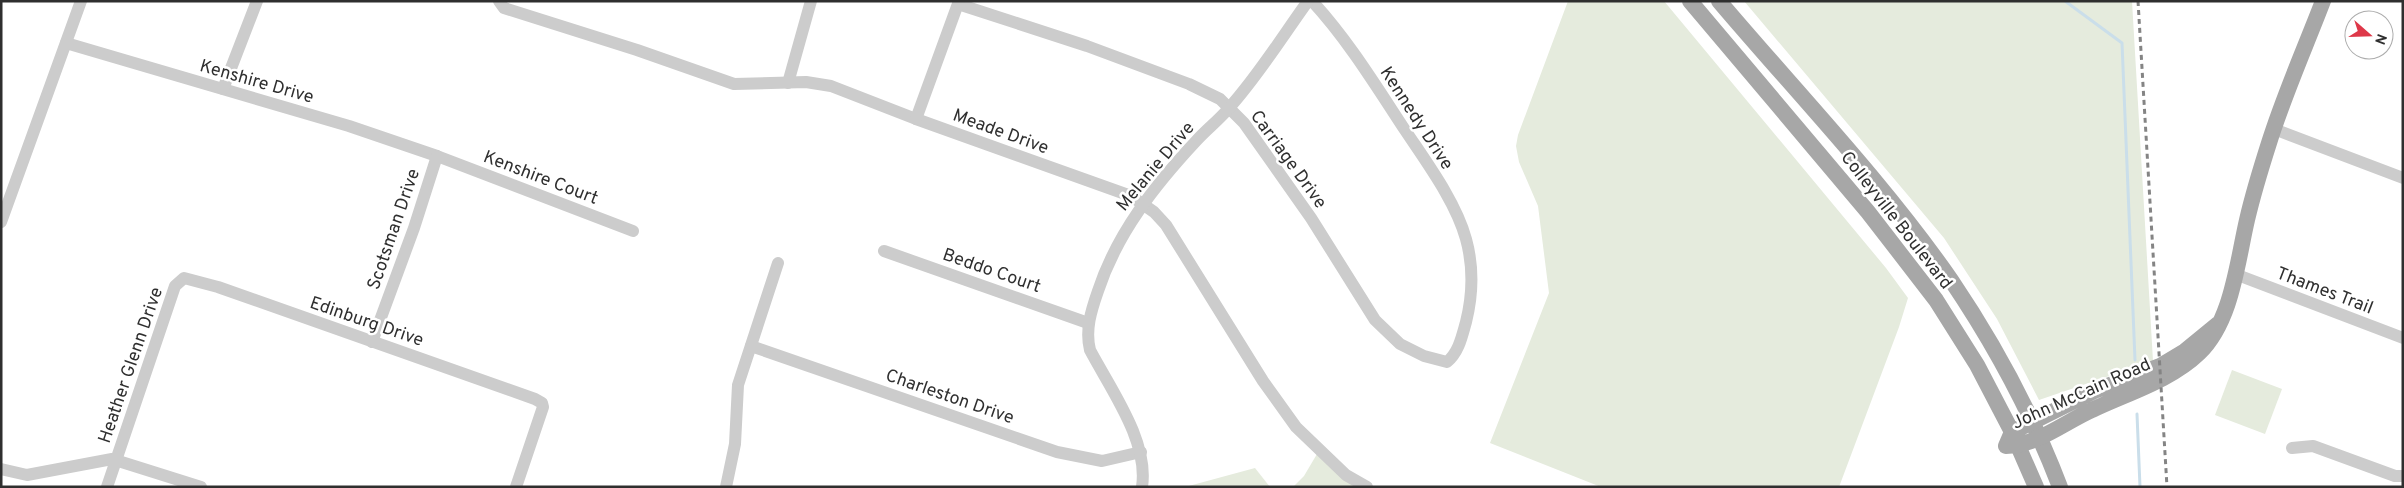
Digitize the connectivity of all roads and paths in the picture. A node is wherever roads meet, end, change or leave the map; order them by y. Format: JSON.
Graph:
{"nodes":[{"id":1,"x":82,"y":1,"type":"edge"},
{"id":2,"x":257,"y":1,"type":"edge"},
{"id":3,"x":499,"y":1,"type":"edge"},
{"id":4,"x":811,"y":1,"type":"edge"},
{"id":5,"x":1308,"y":1,"type":"edge"},
{"id":6,"x":1312,"y":1,"type":"edge"},
{"id":7,"x":1690,"y":1,"type":"edge"},
{"id":8,"x":1719,"y":1,"type":"edge"},
{"id":9,"x":2323,"y":1,"type":"edge"},
{"id":10,"x":958,"y":2,"type":"edge"},
{"id":11,"x":66,"y":43,"type":"junction"},
{"id":12,"x":1772,"y":63,"type":"junction"},
{"id":13,"x":1755,"y":77,"type":"junction"},
{"id":14,"x":788,"y":83,"type":"junction"},
{"id":15,"x":223,"y":89,"type":"junction"},
{"id":16,"x":1230,"y":108,"type":"junction"},
{"id":17,"x":916,"y":119,"type":"junction"},
{"id":18,"x":2274,"y":129,"type":"junction"},
{"id":19,"x":437,"y":156,"type":"junction"},
{"id":20,"x":2403,"y":178,"type":"edge"},
{"id":21,"x":1143,"y":204,"type":"junction"},
{"id":22,"x":1,"y":222,"type":"edge"},
{"id":23,"x":633,"y":231,"type":"dead end"},
{"id":24,"x":884,"y":250,"type":"dead end"},
{"id":25,"x":778,"y":263,"type":"dead end"},
{"id":26,"x":1470,"y":266,"type":"joint"},
{"id":27,"x":2235,"y":274,"type":"junction"},
{"id":28,"x":178,"y":281,"type":"joint"},
{"id":29,"x":1088,"y":323,"type":"junction"},
{"id":30,"x":2218,"y":324,"type":"junction"},
{"id":31,"x":2403,"y":338,"type":"edge"},
{"id":32,"x":372,"y":342,"type":"junction"},
{"id":33,"x":751,"y":346,"type":"junction"},
{"id":34,"x":2034,"y":421,"type":"junction"},
{"id":35,"x":2041,"y":436,"type":"junction"},
{"id":36,"x":2015,"y":439,"type":"junction"},
{"id":37,"x":2292,"y":448,"type":"dead end"},
{"id":38,"x":1141,"y":452,"type":"junction"},
{"id":39,"x":116,"y":460,"type":"junction"},
{"id":40,"x":1,"y":469,"type":"edge"},
{"id":41,"x":2403,"y":476,"type":"edge"},
{"id":42,"x":107,"y":487,"type":"edge"},
{"id":43,"x":202,"y":487,"type":"edge"},
{"id":44,"x":516,"y":487,"type":"edge"},
{"id":45,"x":727,"y":487,"type":"edge"},
{"id":46,"x":1142,"y":487,"type":"edge"},
{"id":47,"x":1367,"y":487,"type":"edge"},
{"id":48,"x":2036,"y":487,"type":"edge"},
{"id":49,"x":2060,"y":487,"type":"edge"}],
"edges":[{"from":1,"to":11,"type":"street"},
{"from":2,"to":15,"type":"street"},
{"from":3,"to":14,"type":"street","name":"Meade Drive"},
{"from":4,"to":14,"type":"street"},
{"from":5,"to":16,"type":"street","name":"Melanie Drive"},
{"from":6,"to":26,"type":"street","name":"Kennedy Drive"},
{"from":7,"to":13,"type":"main road","name":"Colleyville Boulevard"},
{"from":8,"to":12,"type":"main road","name":"Colleyville Boulevard"},
{"from":9,"to":18,"type":"main road","name":"John McCain Road"},
{"from":10,"to":16,"type":"street","name":"Carriage Drive"},
{"from":10,"to":17,"type":"street"},
{"from":11,"to":15,"type":"street","name":"Kenshire Drive"},
{"from":11,"to":22,"type":"street"},
{"from":12,"to":13,"type":"main road"},
{"from":12,"to":34,"type":"main road","name":"Colleyville Boulevard"},
{"from":13,"to":36,"type":"main road","name":"Colleyville Boulevard"},
{"from":14,"to":17,"type":"street","name":"Meade Drive"},
{"from":15,"to":19,"type":"street","name":"Kenshire Drive"},
{"from":16,"to":21,"type":"street","name":"Melanie Drive"},
{"from":16,"to":26,"type":"street","name":"Carriage Drive"},
{"from":17,"to":21,"type":"street","name":"Meade Drive"},
{"from":18,"to":20,"type":"street"},
{"from":18,"to":27,"type":"main road","name":"John McCain Road"},
{"from":19,"to":23,"type":"street","name":"Kenshire Court"},
{"from":19,"to":32,"type":"street","name":"Scotsman Drive"},
{"from":21,"to":29,"type":"street","name":"Melanie Drive"},
{"from":21,"to":47,"type":"street","name":"Meade Drive"},
{"from":24,"to":29,"type":"street","name":"Beddo Court"},
{"from":25,"to":33,"type":"street"},
{"from":27,"to":30,"type":"main road","name":"John McCain Road"},
{"from":27,"to":31,"type":"street","name":"Thames Trail"},
{"from":28,"to":32,"type":"street","name":"Edinburg Drive"},
{"from":28,"to":39,"type":"street","name":"Heather Glenn Drive"},
{"from":29,"to":38,"type":"street","name":"Melanie Drive"},
{"from":30,"to":34,"type":"main road","name":"John McCain Road"},
{"from":30,"to":35,"type":"main road","name":"John McCain Road"},
{"from":32,"to":44,"type":"street","name":"Edinburg Drive"},
{"from":33,"to":38,"type":"street","name":"Charleston Drive"},
{"from":33,"to":45,"type":"street"},
{"from":34,"to":35,"type":"main road","name":"Colleyville Boulevard"},
{"from":34,"to":36,"type":"main road","name":"John McCain Road"},
{"from":35,"to":36,"type":"main road","name":"John McCain Road"},
{"from":35,"to":49,"type":"main road","name":"Colleyville Boulevard"},
{"from":36,"to":48,"type":"main road","name":"Colleyville Boulevard"},
{"from":37,"to":41,"type":"street"},
{"from":38,"to":46,"type":"street","name":"Melanie Drive"},
{"from":39,"to":40,"type":"street"},
{"from":39,"to":42,"type":"street","name":"Heather Glenn Drive"},
{"from":39,"to":43,"type":"street"}]}
